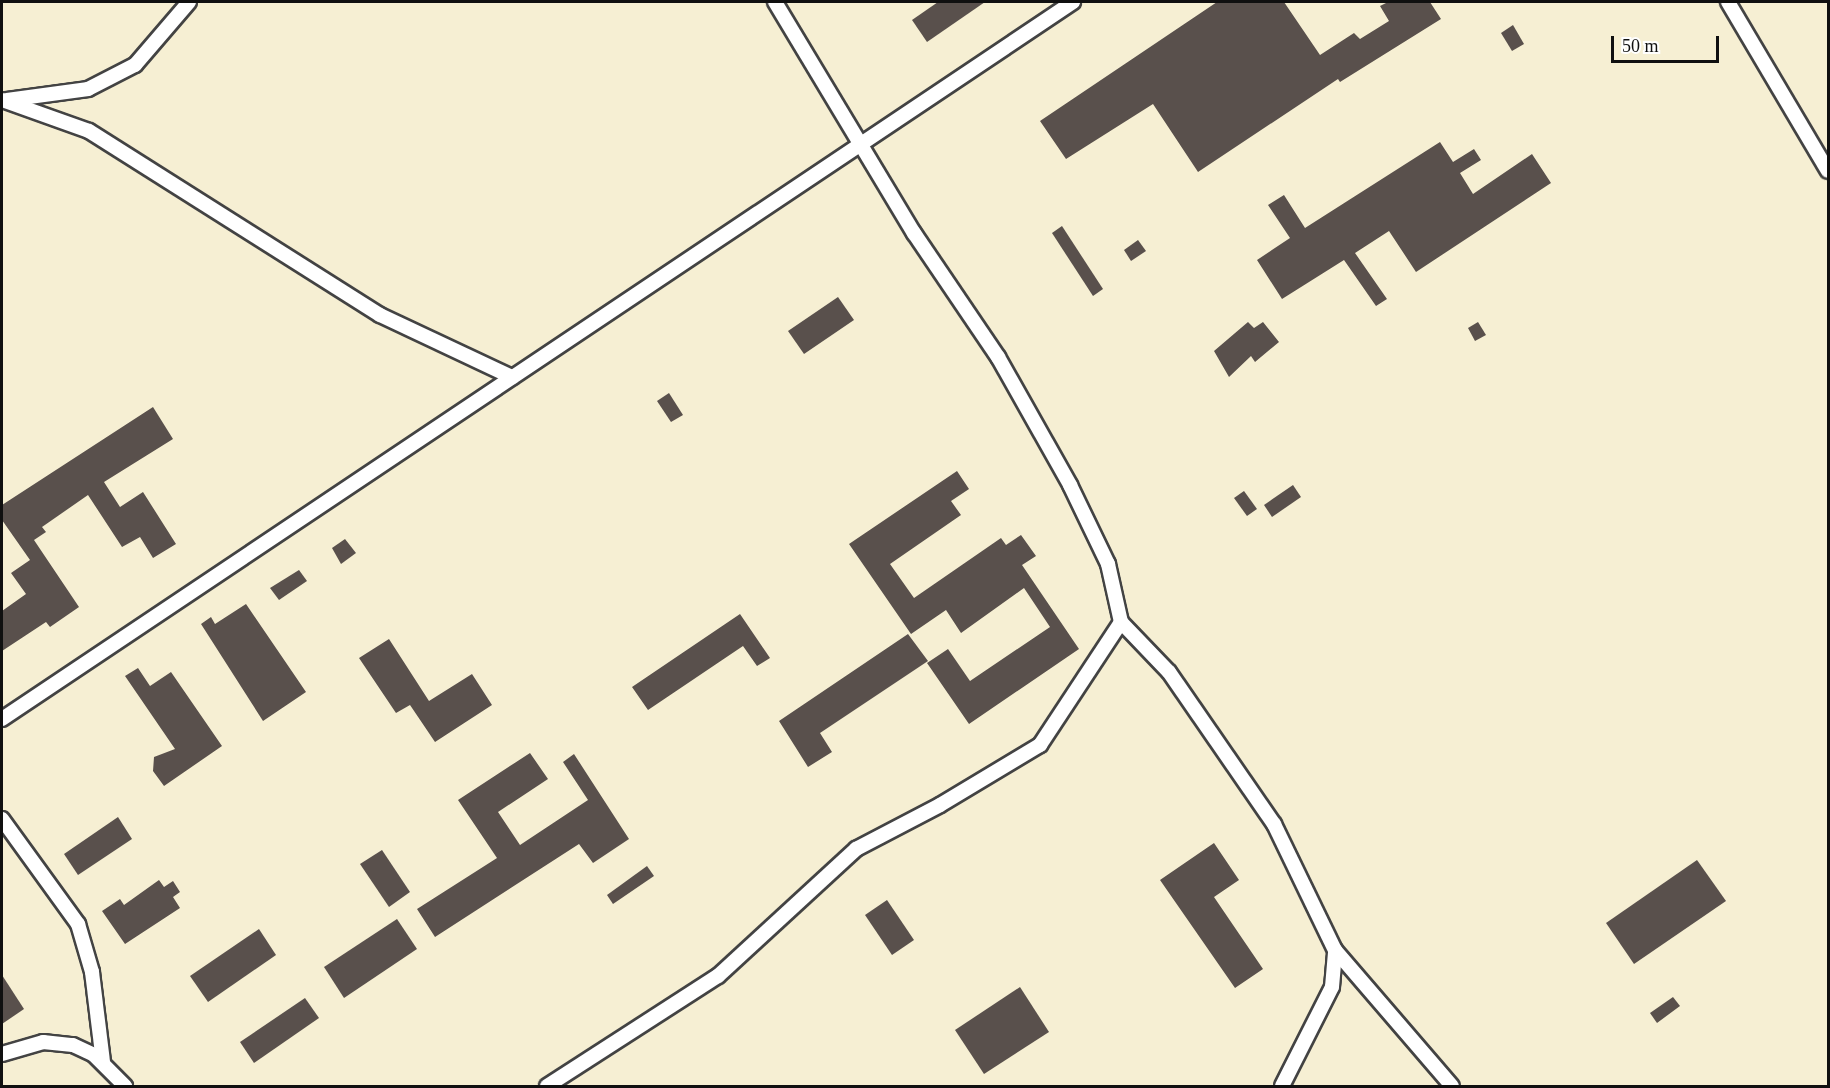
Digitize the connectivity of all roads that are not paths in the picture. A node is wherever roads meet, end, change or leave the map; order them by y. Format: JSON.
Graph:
{"nodes":[{"id":1,"x":189,"y":2,"type":"edge"},
{"id":2,"x":775,"y":2,"type":"edge"},
{"id":3,"x":1073,"y":2,"type":"edge"},
{"id":4,"x":1728,"y":2,"type":"edge"},
{"id":5,"x":2,"y":100,"type":"edge"},
{"id":6,"x":861,"y":144,"type":"junction"},
{"id":7,"x":1828,"y":171,"type":"edge"},
{"id":8,"x":512,"y":377,"type":"junction"},
{"id":9,"x":1121,"y":622,"type":"junction"},
{"id":10,"x":2,"y":719,"type":"edge"},
{"id":11,"x":2,"y":819,"type":"edge"},
{"id":12,"x":1335,"y":950,"type":"junction"},
{"id":13,"x":2,"y":1054,"type":"edge"},
{"id":14,"x":103,"y":1062,"type":"junction"},
{"id":15,"x":125,"y":1086,"type":"edge"},
{"id":16,"x":547,"y":1086,"type":"edge"},
{"id":17,"x":1282,"y":1086,"type":"edge"},
{"id":18,"x":1452,"y":1086,"type":"edge"}],
"edges":[{"from":1,"to":5,"type":"street"},
{"from":2,"to":6,"type":"street"},
{"from":3,"to":6,"type":"street"},
{"from":4,"to":7,"type":"street"},
{"from":5,"to":8,"type":"street"},
{"from":6,"to":8,"type":"street"},
{"from":6,"to":9,"type":"street"},
{"from":8,"to":10,"type":"street"},
{"from":9,"to":12,"type":"street"},
{"from":9,"to":16,"type":"street"},
{"from":11,"to":14,"type":"street"},
{"from":12,"to":17,"type":"street"},
{"from":12,"to":18,"type":"street"},
{"from":13,"to":14,"type":"street"},
{"from":14,"to":15,"type":"street"}]}
